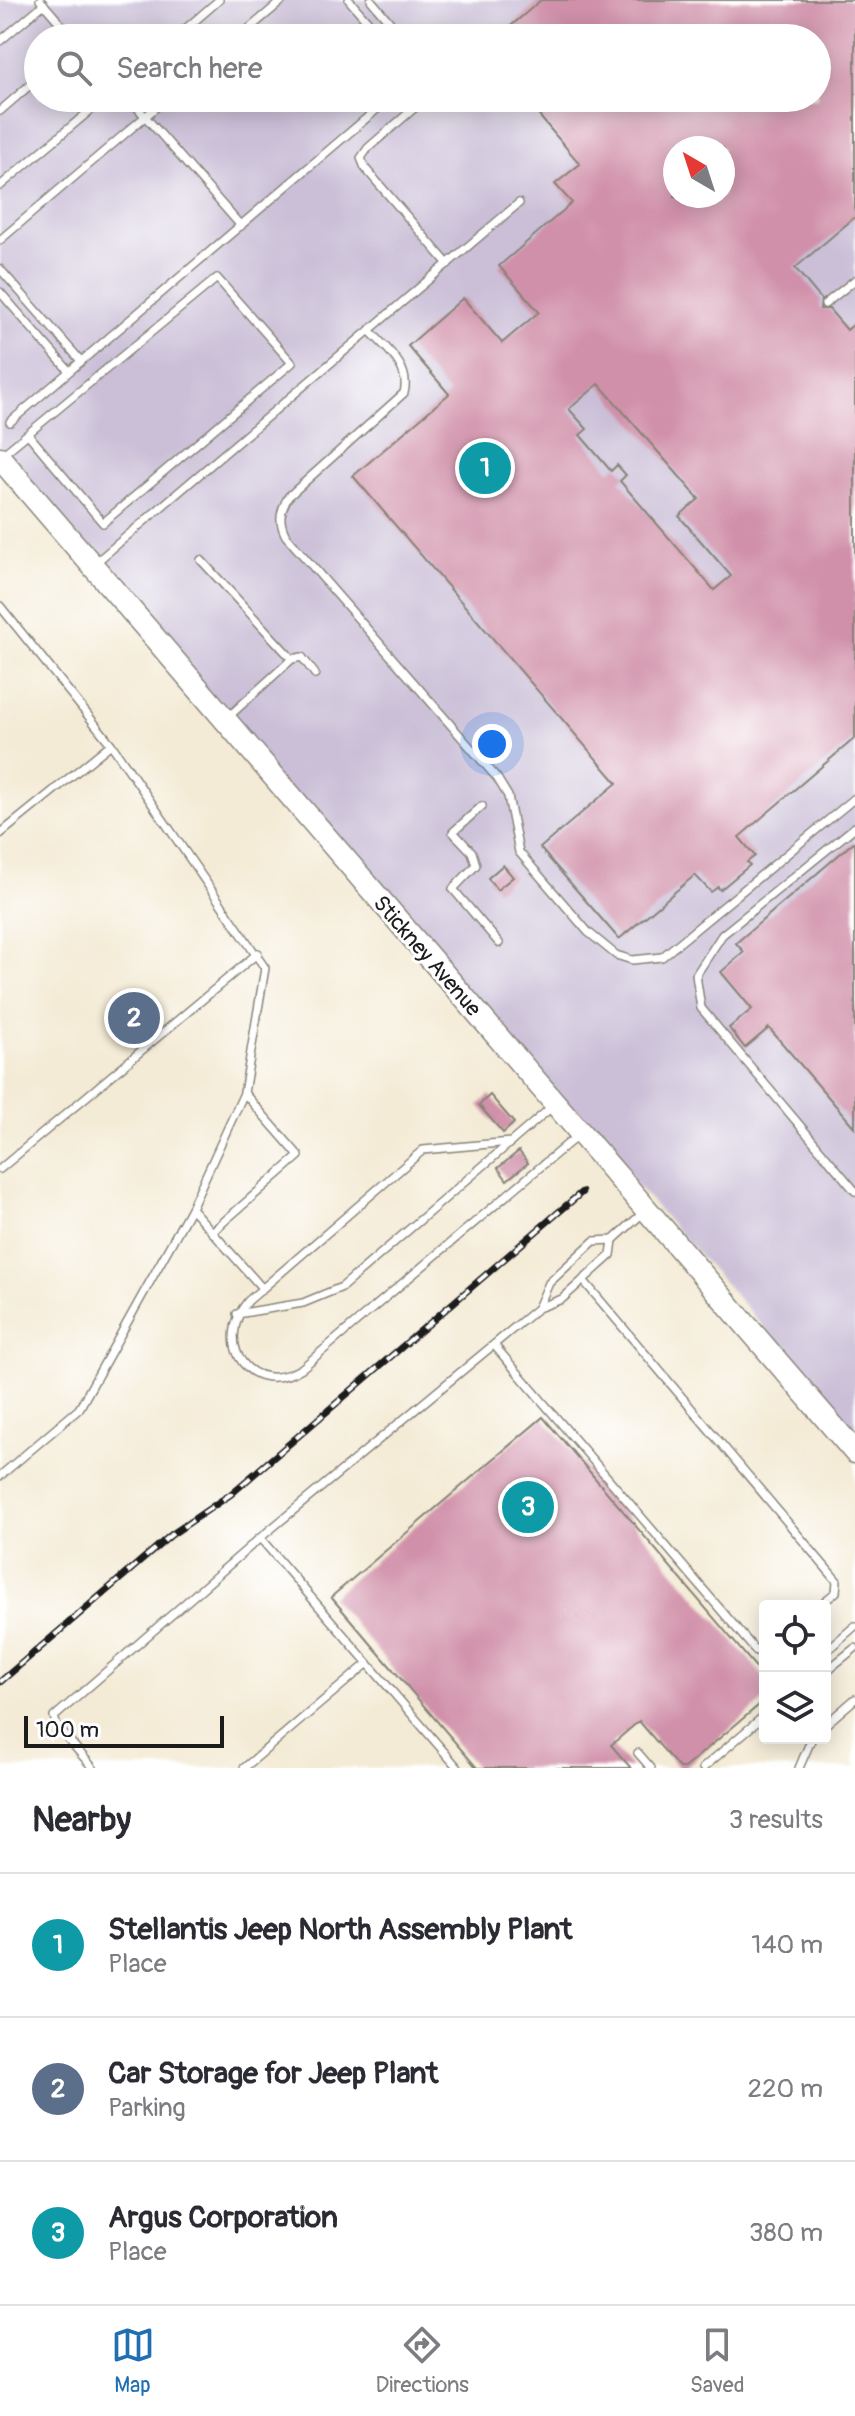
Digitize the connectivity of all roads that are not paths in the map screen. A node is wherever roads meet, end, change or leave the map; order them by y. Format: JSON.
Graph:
{"nodes":[{"id":1,"x":219,"y":0,"type":"edge"},
{"id":2,"x":283,"y":0,"type":"edge"},
{"id":3,"x":349,"y":0,"type":"edge"},
{"id":4,"x":371,"y":0,"type":"edge"},
{"id":5,"x":42,"y":2,"type":"edge"},
{"id":6,"x":61,"y":24,"type":"edge"},
{"id":7,"x":191,"y":24,"type":"edge"},
{"id":8,"x":255,"y":24,"type":"edge"},
{"id":9,"x":370,"y":24,"type":"edge"},
{"id":10,"x":391,"y":24,"type":"edge"},
{"id":11,"x":0,"y":41,"type":"edge"},
{"id":12,"x":24,"y":90,"type":"edge"},
{"id":13,"x":0,"y":111,"type":"edge"},
{"id":14,"x":88,"y":112,"type":"edge"},
{"id":15,"x":141,"y":112,"type":"edge"},
{"id":16,"x":151,"y":112,"type":"edge"},
{"id":17,"x":374,"y":112,"type":"edge"},
{"id":18,"x":410,"y":112,"type":"edge"},
{"id":19,"x":145,"y":117,"type":"junction"},
{"id":20,"x":0,"y":186,"type":"edge"},
{"id":21,"x":519,"y":203,"type":"dead end"},
{"id":22,"x":241,"y":226,"type":"junction"},
{"id":23,"x":0,"y":240,"type":"edge"},
{"id":24,"x":448,"y":264,"type":"junction"},
{"id":25,"x":0,"y":269,"type":"edge"},
{"id":26,"x":855,"y":280,"type":"edge"},
{"id":27,"x":0,"y":292,"type":"edge"},
{"id":28,"x":825,"y":304,"type":"dead end"},
{"id":29,"x":370,"y":331,"type":"junction"},
{"id":30,"x":81,"y":361,"type":"junction"},
{"id":31,"x":69,"y":371,"type":"junction"},
{"id":32,"x":10,"y":422,"type":"dead end"},
{"id":33,"x":28,"y":434,"type":"junction"},
{"id":34,"x":0,"y":457,"type":"edge"},
{"id":35,"x":201,"y":560,"type":"dead end"},
{"id":36,"x":93,"y":566,"type":"junction"},
{"id":37,"x":0,"y":606,"type":"edge"},
{"id":38,"x":292,"y":659,"type":"junction"},
{"id":39,"x":315,"y":674,"type":"dead end"},
{"id":40,"x":225,"y":720,"type":"junction"},
{"id":41,"x":111,"y":744,"type":"junction"},
{"id":42,"x":855,"y":798,"type":"edge"},
{"id":43,"x":482,"y":806,"type":"dead end"},
{"id":44,"x":855,"y":827,"type":"edge"},
{"id":45,"x":0,"y":834,"type":"edge"},
{"id":46,"x":499,"y":943,"type":"dead end"},
{"id":47,"x":258,"y":953,"type":"junction"},
{"id":48,"x":244,"y":1093,"type":"junction"},
{"id":49,"x":556,"y":1104,"type":"junction"},
{"id":50,"x":582,"y":1132,"type":"junction"},
{"id":51,"x":511,"y":1142,"type":"junction"},
{"id":52,"x":0,"y":1169,"type":"edge"},
{"id":53,"x":855,"y":1191,"type":"edge"},
{"id":54,"x":191,"y":1208,"type":"junction"},
{"id":55,"x":648,"y":1209,"type":"junction"},
{"id":56,"x":212,"y":1232,"type":"junction"},
{"id":57,"x":613,"y":1240,"type":"junction"},
{"id":58,"x":583,"y":1280,"type":"junction"},
{"id":59,"x":262,"y":1288,"type":"junction"},
{"id":60,"x":538,"y":1308,"type":"junction"},
{"id":61,"x":237,"y":1314,"type":"junction"},
{"id":62,"x":494,"y":1345,"type":"junction"},
{"id":63,"x":855,"y":1452,"type":"edge"},
{"id":64,"x":0,"y":1476,"type":"edge"},
{"id":65,"x":260,"y":1538,"type":"junction"},
{"id":66,"x":826,"y":1600,"type":"edge"},
{"id":67,"x":855,"y":1626,"type":"edge"},
{"id":68,"x":831,"y":1647,"type":"edge"},
{"id":69,"x":855,"y":1648,"type":"edge"},
{"id":70,"x":759,"y":1651,"type":"edge"},
{"id":71,"x":368,"y":1663,"type":"junction"},
{"id":72,"x":831,"y":1667,"type":"edge"},
{"id":73,"x":855,"y":1699,"type":"edge"},
{"id":74,"x":759,"y":1720,"type":"edge"},
{"id":75,"x":831,"y":1720,"type":"edge"},
{"id":76,"x":809,"y":1744,"type":"edge"},
{"id":77,"x":638,"y":1753,"type":"dead end"},
{"id":78,"x":93,"y":1768,"type":"edge"},
{"id":79,"x":244,"y":1768,"type":"edge"},
{"id":80,"x":458,"y":1768,"type":"edge"},
{"id":81,"x":651,"y":1768,"type":"edge"},
{"id":82,"x":703,"y":1768,"type":"edge"},
{"id":83,"x":799,"y":1768,"type":"edge"}],
"edges":[{"from":1,"to":7,"type":"lane"},
{"from":2,"to":8,"type":"lane"},
{"from":3,"to":9,"type":"lane"},
{"from":4,"to":10,"type":"lane"},
{"from":5,"to":6,"type":"lane"},
{"from":5,"to":11,"type":"lane"},
{"from":12,"to":13,"type":"lane"},
{"from":14,"to":20,"type":"lane"},
{"from":15,"to":19,"type":"lane"},
{"from":16,"to":19,"type":"lane"},
{"from":17,"to":22,"type":"lane"},
{"from":18,"to":24,"type":"lane"},
{"from":19,"to":22,"type":"lane"},
{"from":19,"to":23,"type":"lane"},
{"from":21,"to":24,"type":"lane"},
{"from":22,"to":30,"type":"lane"},
{"from":24,"to":29,"type":"lane"},
{"from":25,"to":30,"type":"lane"},
{"from":26,"to":28,"type":"lane"},
{"from":27,"to":31,"type":"lane"},
{"from":29,"to":36,"type":"lane"},
{"from":29,"to":42,"type":"lane"},
{"from":30,"to":31,"type":"lane"},
{"from":31,"to":32,"type":"lane"},
{"from":33,"to":33,"type":"lane"},
{"from":33,"to":34,"type":"lane"},
{"from":34,"to":36,"type":"street","name":"Stickney Avenue"},
{"from":35,"to":38,"type":"lane"},
{"from":36,"to":40,"type":"street","name":"Stickney Avenue"},
{"from":37,"to":41,"type":"lane"},
{"from":38,"to":39,"type":"lane"},
{"from":38,"to":40,"type":"lane"},
{"from":40,"to":49,"type":"street","name":"Stickney Avenue"},
{"from":41,"to":45,"type":"lane"},
{"from":41,"to":47,"type":"lane"},
{"from":43,"to":46,"type":"lane"},
{"from":44,"to":53,"type":"lane"},
{"from":47,"to":48,"type":"lane"},
{"from":47,"to":52,"type":"lane"},
{"from":48,"to":54,"type":"lane"},
{"from":48,"to":56,"type":"lane"},
{"from":49,"to":50,"type":"street","name":"Stickney Avenue"},
{"from":49,"to":51,"type":"lane"},
{"from":50,"to":55,"type":"street","name":"Stickney Avenue"},
{"from":50,"to":61,"type":"lane"},
{"from":51,"to":59,"type":"lane"},
{"from":51,"to":61,"type":"lane"},
{"from":54,"to":56,"type":"lane"},
{"from":54,"to":64,"type":"lane"},
{"from":55,"to":57,"type":"lane"},
{"from":55,"to":63,"type":"street","name":"Stickney Avenue"},
{"from":56,"to":59,"type":"lane"},
{"from":57,"to":58,"type":"lane"},
{"from":57,"to":60,"type":"lane"},
{"from":58,"to":60,"type":"lane"},
{"from":58,"to":66,"type":"lane"},
{"from":59,"to":61,"type":"lane"},
{"from":60,"to":62,"type":"lane"},
{"from":62,"to":65,"type":"lane"},
{"from":62,"to":70,"type":"lane"},
{"from":65,"to":71,"type":"lane"},
{"from":65,"to":78,"type":"lane"},
{"from":67,"to":68,"type":"lane"},
{"from":69,"to":72,"type":"lane"},
{"from":71,"to":79,"type":"lane"},
{"from":71,"to":80,"type":"lane"},
{"from":73,"to":75,"type":"lane"},
{"from":74,"to":82,"type":"lane"},
{"from":76,"to":83,"type":"lane"},
{"from":77,"to":81,"type":"lane"}]}
